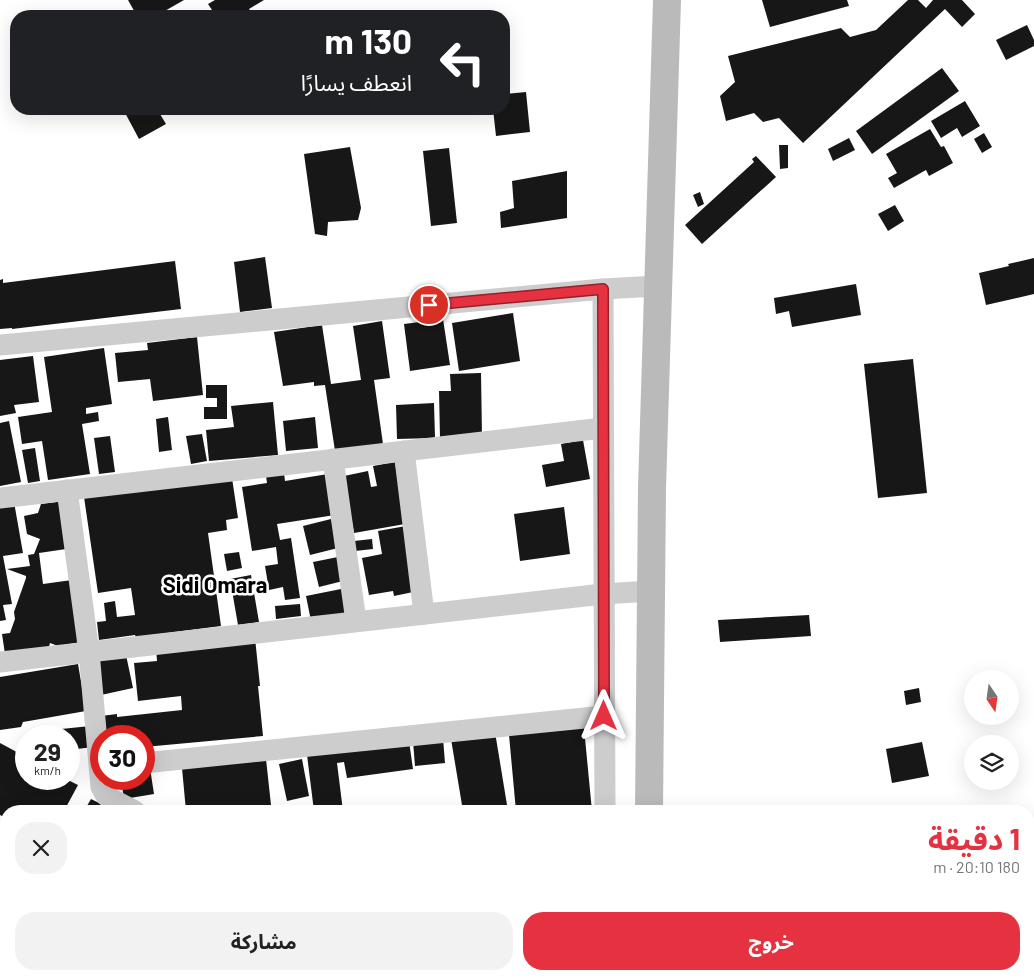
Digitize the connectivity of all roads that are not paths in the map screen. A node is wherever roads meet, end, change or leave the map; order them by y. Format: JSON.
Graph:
{"nodes":[{"id":1,"x":667,"y":0,"type":"edge"},
{"id":2,"x":657,"y":286,"type":"junction"},
{"id":3,"x":603,"y":289,"type":"junction"},
{"id":4,"x":0,"y":345,"type":"edge"},
{"id":5,"x":603,"y":428,"type":"junction"},
{"id":6,"x":404,"y":451,"type":"junction"},
{"id":7,"x":333,"y":459,"type":"junction"},
{"id":8,"x":67,"y":490,"type":"junction"},
{"id":9,"x":0,"y":498,"type":"edge"},
{"id":10,"x":651,"y":590,"type":"junction"},
{"id":11,"x":603,"y":594,"type":"junction"},
{"id":12,"x":424,"y":614,"type":"junction"},
{"id":13,"x":356,"y":621,"type":"junction"},
{"id":14,"x":89,"y":652,"type":"junction"},
{"id":15,"x":0,"y":662,"type":"edge"},
{"id":16,"x":604,"y":716,"type":"junction"},
{"id":17,"x":96,"y":725,"type":"edge"},
{"id":18,"x":155,"y":762,"type":"edge"},
{"id":19,"x":103,"y":790,"type":"edge"},
{"id":20,"x":123,"y":805,"type":"edge"},
{"id":21,"x":605,"y":805,"type":"edge"},
{"id":22,"x":649,"y":805,"type":"edge"}],
"edges":[{"from":1,"to":2,"type":"main road"},
{"from":2,"to":3,"type":"street"},
{"from":2,"to":10,"type":"main road"},
{"from":3,"to":4,"type":"street"},
{"from":3,"to":5,"type":"street"},
{"from":5,"to":6,"type":"street"},
{"from":5,"to":11,"type":"street"},
{"from":6,"to":7,"type":"street"},
{"from":6,"to":12,"type":"street"},
{"from":7,"to":8,"type":"street"},
{"from":7,"to":13,"type":"street"},
{"from":8,"to":9,"type":"street"},
{"from":8,"to":14,"type":"street"},
{"from":10,"to":11,"type":"street"},
{"from":10,"to":22,"type":"main road"},
{"from":11,"to":12,"type":"street"},
{"from":11,"to":16,"type":"street"},
{"from":12,"to":13,"type":"street"},
{"from":13,"to":14,"type":"street"},
{"from":14,"to":15,"type":"street"},
{"from":14,"to":17,"type":"street"},
{"from":16,"to":18,"type":"street"},
{"from":16,"to":21,"type":"street"},
{"from":19,"to":20,"type":"street"}]}
